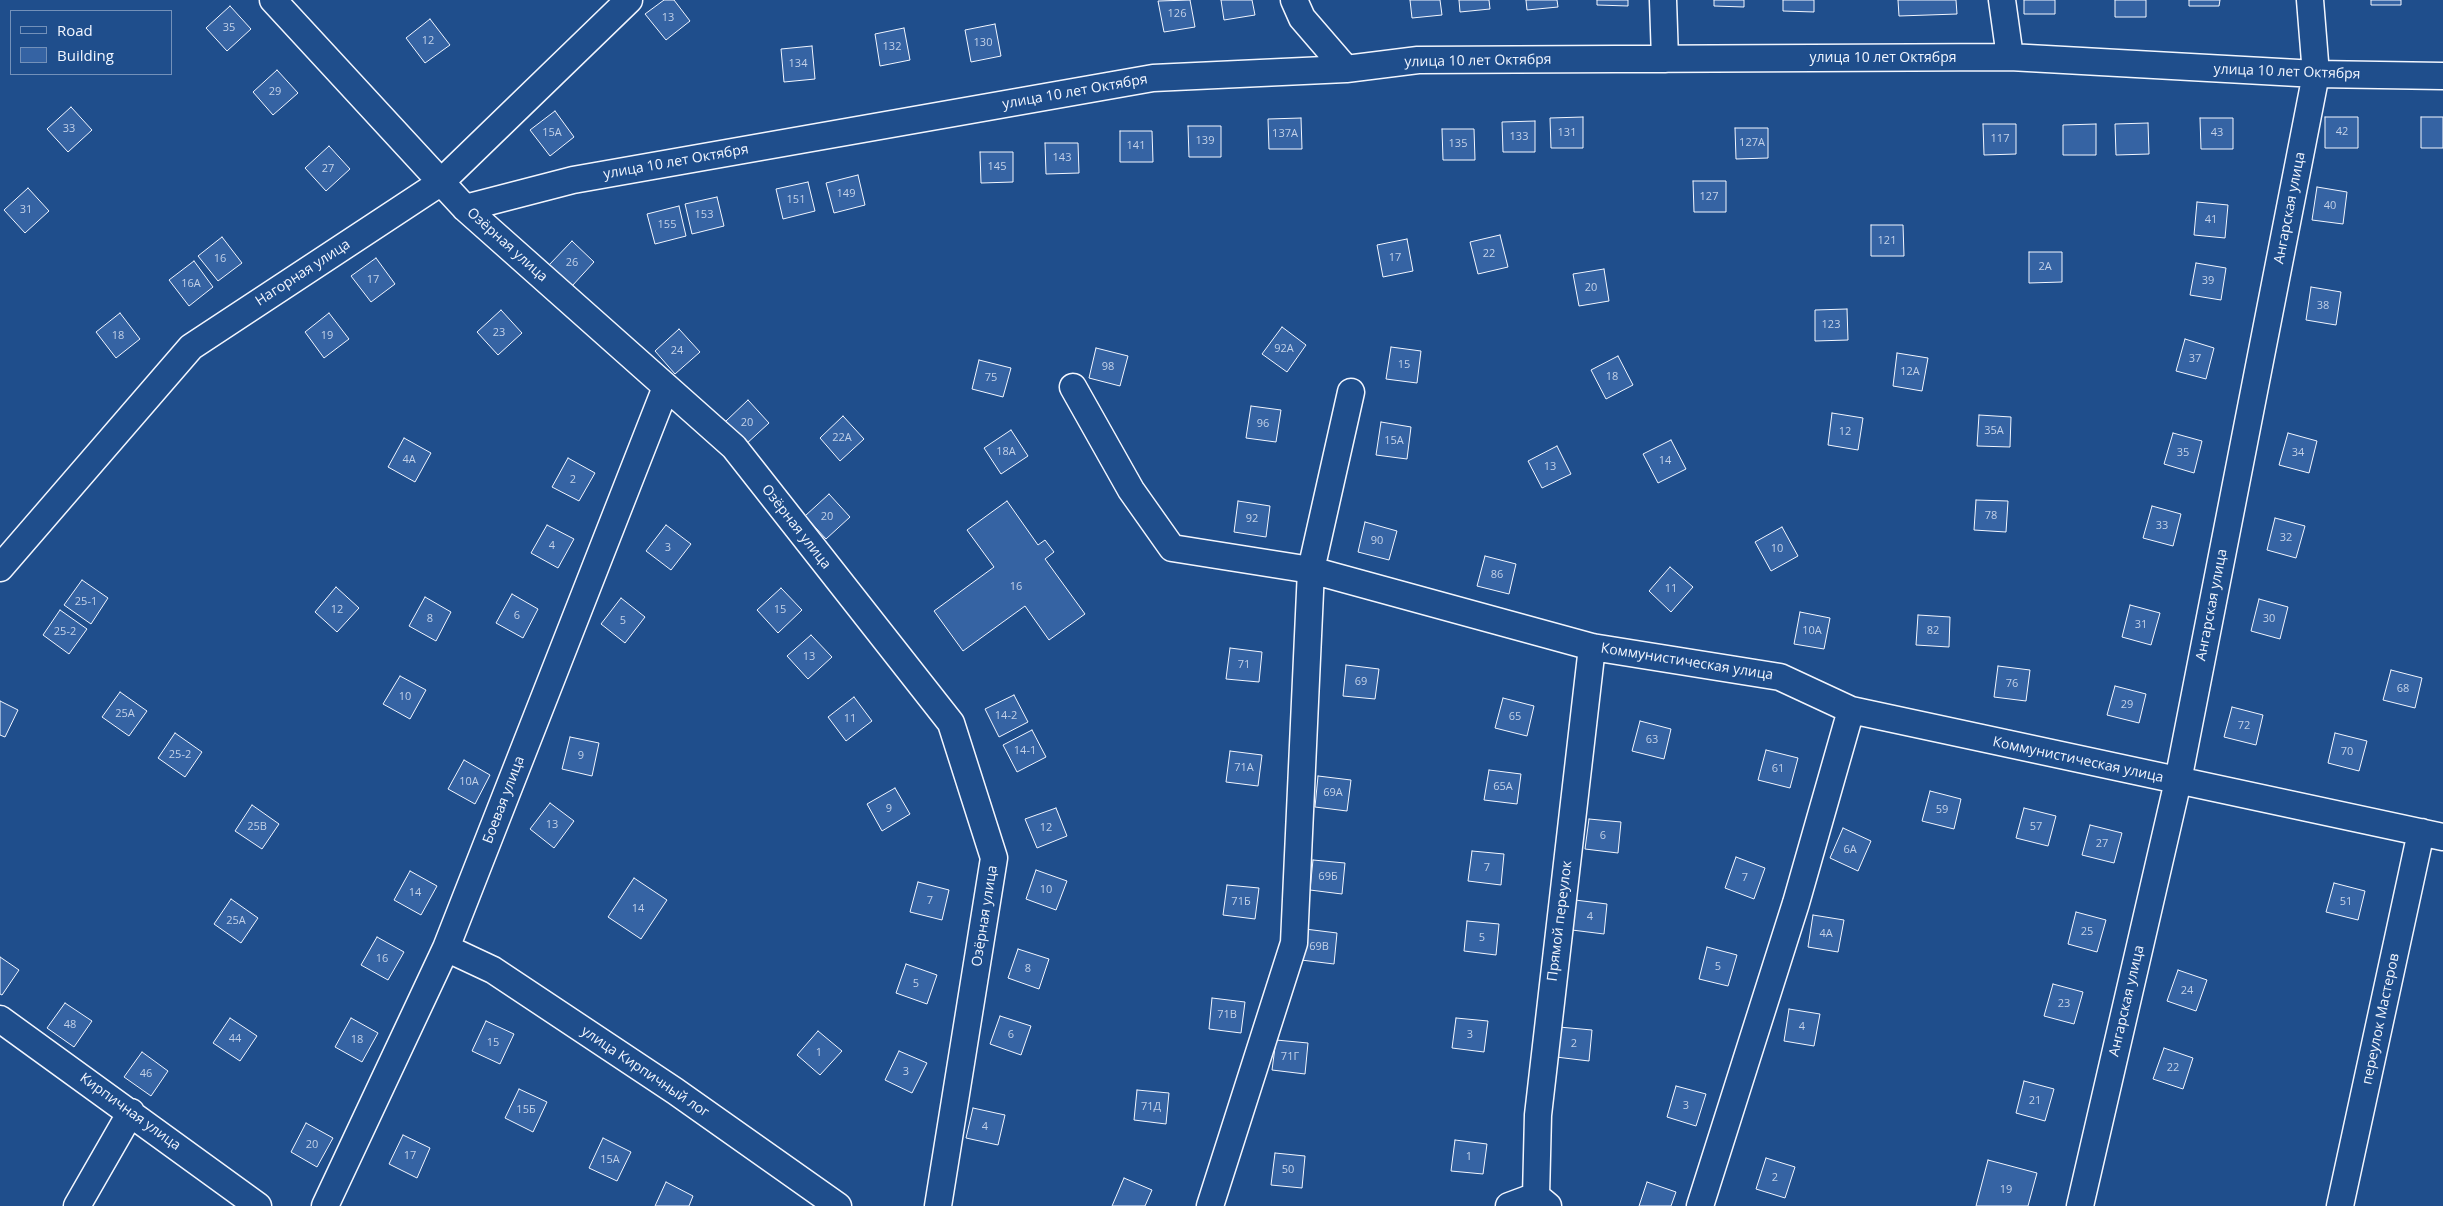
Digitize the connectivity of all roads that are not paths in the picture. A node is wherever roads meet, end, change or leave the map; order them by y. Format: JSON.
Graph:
{"nodes":[{"id":1,"x":273,"y":0,"type":"edge"},
{"id":2,"x":629,"y":0,"type":"edge"},
{"id":3,"x":1294,"y":0,"type":"edge"},
{"id":4,"x":1663,"y":0,"type":"edge"},
{"id":5,"x":2002,"y":0,"type":"edge"},
{"id":6,"x":2310,"y":0,"type":"edge"},
{"id":7,"x":2010,"y":57,"type":"junction"},
{"id":8,"x":1665,"y":59,"type":"junction"},
{"id":9,"x":1346,"y":70,"type":"junction"},
{"id":10,"x":2316,"y":74,"type":"junction"},
{"id":11,"x":2443,"y":76,"type":"edge"},
{"id":12,"x":440,"y":182,"type":"junction"},
{"id":13,"x":465,"y":208,"type":"junction"},
{"id":14,"x":666,"y":387,"type":"junction"},
{"id":15,"x":1072,"y":387,"type":"dead end"},
{"id":16,"x":1351,"y":392,"type":"dead end"},
{"id":17,"x":0,"y":568,"type":"edge"},
{"id":18,"x":1311,"y":570,"type":"junction"},
{"id":19,"x":1592,"y":647,"type":"junction"},
{"id":20,"x":1851,"y":710,"type":"junction"},
{"id":21,"x":2178,"y":781,"type":"junction"},
{"id":22,"x":2432,"y":834,"type":"edge"},
{"id":23,"x":446,"y":948,"type":"junction"},
{"id":24,"x":0,"y":1019,"type":"edge"},
{"id":25,"x":131,"y":1112,"type":"junction"},
{"id":26,"x":1542,"y":1201,"type":"edge"},
{"id":27,"x":77,"y":1206,"type":"edge"},
{"id":28,"x":258,"y":1206,"type":"edge"},
{"id":29,"x":325,"y":1206,"type":"edge"},
{"id":30,"x":838,"y":1206,"type":"edge"},
{"id":31,"x":938,"y":1206,"type":"edge"},
{"id":32,"x":1210,"y":1206,"type":"edge"},
{"id":33,"x":1509,"y":1206,"type":"edge"},
{"id":34,"x":1700,"y":1206,"type":"edge"},
{"id":35,"x":2080,"y":1206,"type":"edge"},
{"id":36,"x":2340,"y":1206,"type":"edge"}],
"edges":[{"from":1,"to":12,"type":"street","name":"Озёрная улица"},
{"from":2,"to":12,"type":"street","name":"Нагорная улица"},
{"from":3,"to":9,"type":"street"},
{"from":4,"to":8,"type":"street"},
{"from":5,"to":7,"type":"street"},
{"from":6,"to":10,"type":"street","name":"Ангарская улица"},
{"from":7,"to":8,"type":"street","name":"улица 10 лет Октября"},
{"from":7,"to":10,"type":"street","name":"улица 10 лет Октября"},
{"from":8,"to":9,"type":"street","name":"улица 10 лет Октября"},
{"from":9,"to":13,"type":"street","name":"улица 10 лет Октября"},
{"from":10,"to":11,"type":"street","name":"улица 10 лет Октября"},
{"from":10,"to":21,"type":"street","name":"Ангарская улица"},
{"from":12,"to":13,"type":"street","name":"Озёрная улица"},
{"from":12,"to":17,"type":"street","name":"Нагорная улица"},
{"from":13,"to":14,"type":"street","name":"Озёрная улица"},
{"from":14,"to":23,"type":"street","name":"Боевая улица"},
{"from":14,"to":31,"type":"street","name":"Озёрная улица"},
{"from":15,"to":18,"type":"street","name":"Коммунистическая улица"},
{"from":16,"to":18,"type":"street"},
{"from":18,"to":19,"type":"street","name":"Коммунистическая улица"},
{"from":18,"to":32,"type":"street"},
{"from":19,"to":20,"type":"street","name":"Коммунистическая улица"},
{"from":19,"to":26,"type":"street","name":"Прямой переулок"},
{"from":20,"to":21,"type":"street","name":"Коммунистическая улица"},
{"from":20,"to":34,"type":"street"},
{"from":21,"to":22,"type":"street","name":"Коммунистическая улица"},
{"from":21,"to":35,"type":"street","name":"Ангарская улица"},
{"from":22,"to":36,"type":"street","name":"переулок Мастеров"},
{"from":23,"to":29,"type":"street","name":"Боевая улица"},
{"from":23,"to":30,"type":"street","name":"улица Кирпичный лог"},
{"from":24,"to":25,"type":"street","name":"Кирпичная улица"},
{"from":25,"to":27,"type":"street"},
{"from":25,"to":28,"type":"street","name":"Кирпичная улица"},
{"from":26,"to":33,"type":"street"}]}
